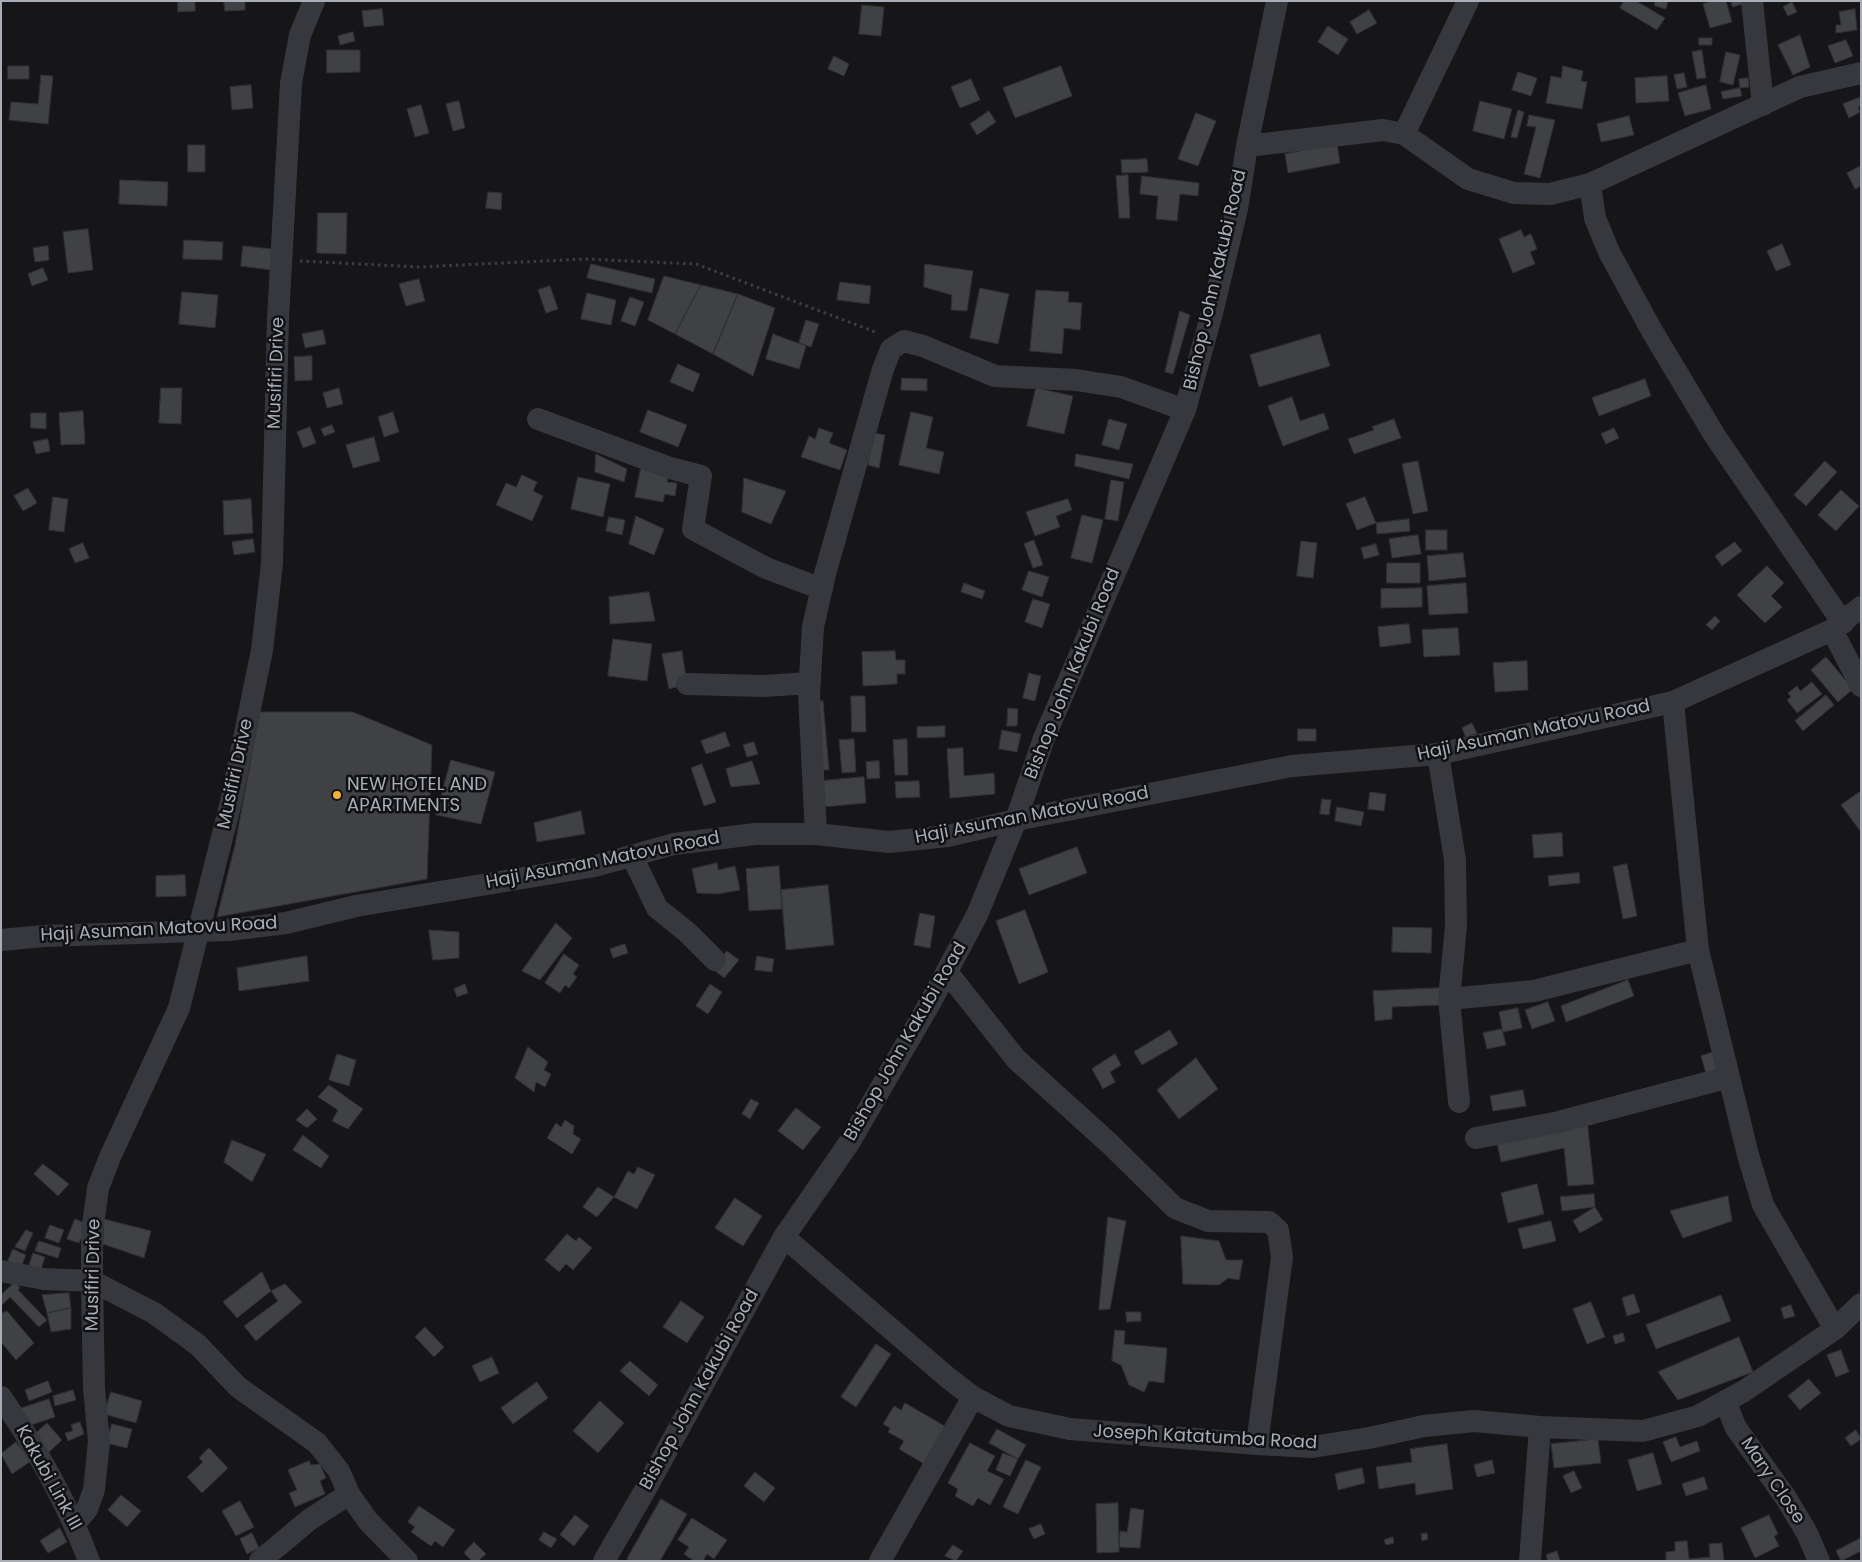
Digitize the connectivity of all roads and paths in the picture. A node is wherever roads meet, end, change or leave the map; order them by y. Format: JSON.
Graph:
{"nodes":[{"id":1,"x":314,"y":1,"type":"edge"},
{"id":2,"x":1277,"y":1,"type":"edge"},
{"id":3,"x":1468,"y":1,"type":"edge"},
{"id":4,"x":1752,"y":1,"type":"edge"},
{"id":5,"x":1861,"y":73,"type":"edge"},
{"id":6,"x":1763,"y":105,"type":"junction"},
{"id":7,"x":1404,"y":134,"type":"junction"},
{"id":8,"x":1247,"y":146,"type":"junction"},
{"id":9,"x":1590,"y":184,"type":"junction"},
{"id":10,"x":282,"y":260,"type":"junction"},
{"id":11,"x":902,"y":342,"type":"junction"},
{"id":12,"x":1185,"y":410,"type":"junction"},
{"id":13,"x":538,"y":419,"type":"dead end"},
{"id":14,"x":822,"y":589,"type":"junction"},
{"id":15,"x":1861,"y":607,"type":"edge"},
{"id":16,"x":1838,"y":626,"type":"junction"},
{"id":17,"x":810,"y":683,"type":"junction"},
{"id":18,"x":687,"y":684,"type":"dead end"},
{"id":19,"x":1861,"y":686,"type":"edge"},
{"id":20,"x":1673,"y":702,"type":"junction"},
{"id":21,"x":1438,"y":754,"type":"junction"},
{"id":22,"x":1016,"y":820,"type":"junction"},
{"id":23,"x":816,"y":834,"type":"junction"},
{"id":24,"x":632,"y":856,"type":"junction"},
{"id":25,"x":198,"y":931,"type":"junction"},
{"id":26,"x":1,"y":940,"type":"edge"},
{"id":27,"x":1698,"y":950,"type":"junction"},
{"id":28,"x":715,"y":960,"type":"dead end"},
{"id":29,"x":947,"y":972,"type":"junction"},
{"id":30,"x":1449,"y":999,"type":"junction"},
{"id":31,"x":1729,"y":1077,"type":"junction"},
{"id":32,"x":1459,"y":1102,"type":"dead end"},
{"id":33,"x":1476,"y":1138,"type":"dead end"},
{"id":34,"x":784,"y":1237,"type":"junction"},
{"id":35,"x":1,"y":1271,"type":"edge"},
{"id":36,"x":92,"y":1281,"type":"junction"},
{"id":37,"x":1861,"y":1304,"type":"edge"},
{"id":38,"x":1835,"y":1329,"type":"junction"},
{"id":39,"x":1,"y":1397,"type":"edge"},
{"id":40,"x":973,"y":1397,"type":"junction"},
{"id":41,"x":1725,"y":1401,"type":"junction"},
{"id":42,"x":1540,"y":1428,"type":"junction"},
{"id":43,"x":1257,"y":1444,"type":"junction"},
{"id":44,"x":349,"y":1494,"type":"junction"},
{"id":45,"x":75,"y":1524,"type":"junction"},
{"id":46,"x":89,"y":1561,"type":"edge"},
{"id":47,"x":260,"y":1561,"type":"edge"},
{"id":48,"x":407,"y":1561,"type":"edge"},
{"id":49,"x":604,"y":1561,"type":"edge"},
{"id":50,"x":880,"y":1561,"type":"edge"},
{"id":51,"x":1530,"y":1561,"type":"edge"},
{"id":52,"x":1819,"y":1561,"type":"edge"}],
"edges":[{"from":1,"to":10,"type":"street","name":"Musifiri Drive"},
{"from":2,"to":8,"type":"street","name":"Bishop John Kakubi Road"},
{"from":3,"to":7,"type":"street"},
{"from":4,"to":6,"type":"street"},
{"from":5,"to":6,"type":"street"},
{"from":6,"to":9,"type":"street"},
{"from":7,"to":8,"type":"street"},
{"from":7,"to":9,"type":"street"},
{"from":8,"to":12,"type":"street","name":"Bishop John Kakubi Road"},
{"from":9,"to":16,"type":"street"},
{"from":10,"to":11,"type":"path"},
{"from":10,"to":25,"type":"street","name":"Musifiri Drive"},
{"from":11,"to":12,"type":"street"},
{"from":11,"to":14,"type":"street"},
{"from":12,"to":22,"type":"street","name":"Bishop John Kakubi Road"},
{"from":13,"to":14,"type":"street"},
{"from":14,"to":17,"type":"street"},
{"from":15,"to":16,"type":"street","name":"Haji Asuman Matovu Road"},
{"from":16,"to":19,"type":"street"},
{"from":16,"to":20,"type":"street","name":"Haji Asuman Matovu Road"},
{"from":17,"to":18,"type":"street"},
{"from":17,"to":23,"type":"street"},
{"from":20,"to":21,"type":"street","name":"Haji Asuman Matovu Road"},
{"from":20,"to":27,"type":"street"},
{"from":21,"to":22,"type":"street","name":"Haji Asuman Matovu Road"},
{"from":21,"to":30,"type":"street"},
{"from":22,"to":23,"type":"street","name":"Haji Asuman Matovu Road"},
{"from":22,"to":29,"type":"street","name":"Bishop John Kakubi Road"},
{"from":23,"to":24,"type":"street","name":"Haji Asuman Matovu Road"},
{"from":24,"to":25,"type":"street","name":"Haji Asuman Matovu Road"},
{"from":24,"to":28,"type":"street"},
{"from":25,"to":26,"type":"street","name":"Haji Asuman Matovu Road"},
{"from":25,"to":36,"type":"street","name":"Musifiri Drive"},
{"from":27,"to":30,"type":"street"},
{"from":27,"to":31,"type":"street"},
{"from":29,"to":34,"type":"street","name":"Bishop John Kakubi Road"},
{"from":29,"to":43,"type":"street"},
{"from":30,"to":32,"type":"street"},
{"from":31,"to":33,"type":"street"},
{"from":31,"to":38,"type":"street"},
{"from":34,"to":40,"type":"street","name":"Joseph Katatumba Road"},
{"from":34,"to":49,"type":"street","name":"Bishop John Kakubi Road"},
{"from":35,"to":36,"type":"street"},
{"from":36,"to":44,"type":"street"},
{"from":36,"to":45,"type":"street","name":"Musifiri Drive"},
{"from":37,"to":38,"type":"street","name":"Joseph Katatumba Road"},
{"from":38,"to":41,"type":"street","name":"Joseph Katatumba Road"},
{"from":39,"to":45,"type":"street","name":"Kakubi Link III"},
{"from":40,"to":43,"type":"street","name":"Joseph Katatumba Road"},
{"from":40,"to":50,"type":"street"},
{"from":41,"to":42,"type":"street","name":"Joseph Katatumba Road"},
{"from":41,"to":52,"type":"street","name":"Mary Close"},
{"from":42,"to":43,"type":"street","name":"Joseph Katatumba Road"},
{"from":42,"to":51,"type":"street"},
{"from":44,"to":47,"type":"street"},
{"from":44,"to":48,"type":"street"},
{"from":45,"to":46,"type":"street","name":"Kakubi Link III"}]}
